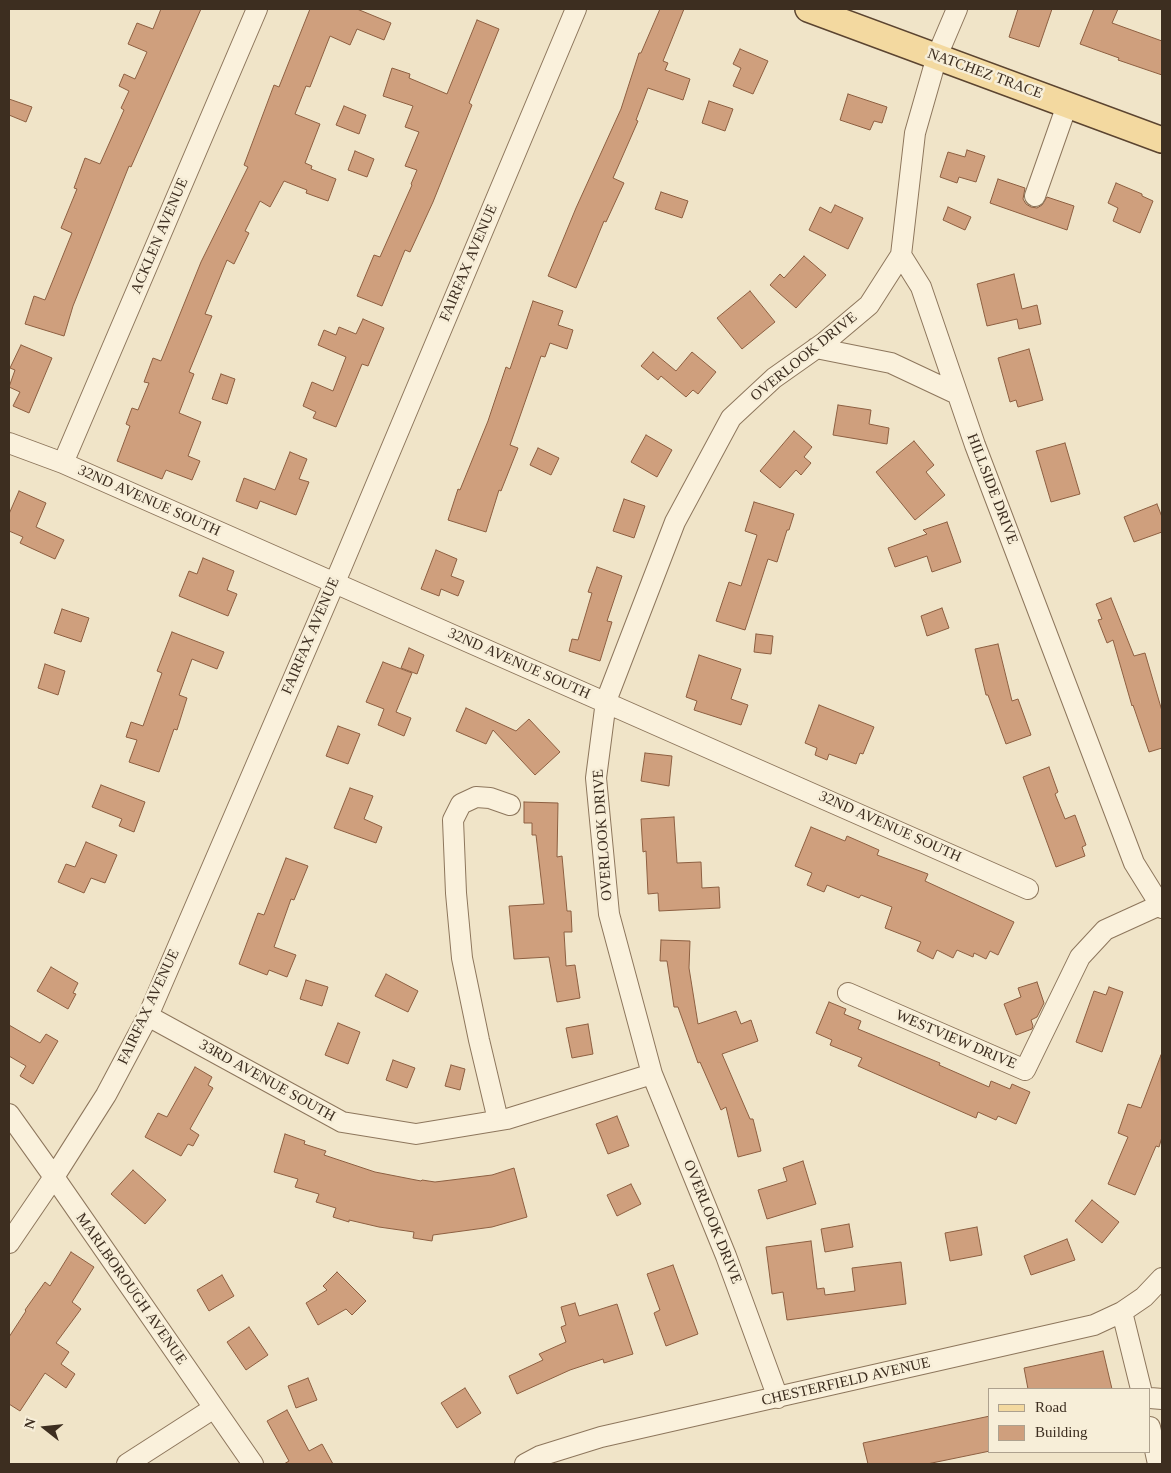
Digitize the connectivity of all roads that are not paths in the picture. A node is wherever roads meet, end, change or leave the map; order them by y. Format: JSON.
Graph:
{"nodes":[{"id":1,"x":257,"y":9,"type":"edge"},
{"id":2,"x":576,"y":9,"type":"edge"},
{"id":3,"x":808,"y":9,"type":"edge"},
{"id":4,"x":957,"y":9,"type":"edge"},
{"id":5,"x":937,"y":56,"type":"junction"},
{"id":6,"x":1068,"y":105,"type":"junction"},
{"id":7,"x":1162,"y":140,"type":"edge"},
{"id":8,"x":1035,"y":196,"type":"dead end"},
{"id":9,"x":901,"y":255,"type":"junction"},
{"id":10,"x":816,"y":348,"type":"junction"},
{"id":11,"x":958,"y":394,"type":"junction"},
{"id":12,"x":9,"y":442,"type":"edge"},
{"id":13,"x":63,"y":463,"type":"junction"},
{"id":14,"x":334,"y":583,"type":"junction"},
{"id":15,"x":606,"y":701,"type":"junction"},
{"id":16,"x":510,"y":805,"type":"dead end"},
{"id":17,"x":1028,"y":889,"type":"dead end"},
{"id":18,"x":1161,"y":907,"type":"edge"},
{"id":19,"x":848,"y":994,"type":"dead end"},
{"id":20,"x":148,"y":1016,"type":"junction"},
{"id":21,"x":652,"y":1074,"type":"junction"},
{"id":22,"x":9,"y":1114,"type":"edge"},
{"id":23,"x":498,"y":1120,"type":"junction"},
{"id":24,"x":54,"y":1177,"type":"junction"},
{"id":25,"x":9,"y":1243,"type":"edge"},
{"id":26,"x":1162,"y":1278,"type":"edge"},
{"id":27,"x":1153,"y":1301,"type":"edge"},
{"id":28,"x":1122,"y":1312,"type":"junction"},
{"id":29,"x":1141,"y":1388,"type":"edge"},
{"id":30,"x":778,"y":1398,"type":"junction"},
{"id":31,"x":214,"y":1408,"type":"junction"},
{"id":32,"x":1151,"y":1432,"type":"edge"},
{"id":33,"x":128,"y":1464,"type":"edge"},
{"id":34,"x":253,"y":1464,"type":"edge"},
{"id":35,"x":525,"y":1464,"type":"edge"},
{"id":36,"x":1158,"y":1464,"type":"edge"}],
"edges":[{"from":1,"to":13,"type":"street","name":"ACKLEN AVENUE"},
{"from":2,"to":14,"type":"street","name":"FAIRFAX AVENUE"},
{"from":3,"to":5,"type":"main road","name":"NATCHEZ TRACE"},
{"from":4,"to":5,"type":"street"},
{"from":5,"to":6,"type":"main road","name":"NATCHEZ TRACE"},
{"from":5,"to":9,"type":"street"},
{"from":6,"to":7,"type":"main road","name":"NATCHEZ TRACE"},
{"from":6,"to":8,"type":"street"},
{"from":9,"to":10,"type":"street","name":"OVERLOOK DRIVE"},
{"from":9,"to":11,"type":"street","name":"HILLSIDE DRIVE"},
{"from":10,"to":11,"type":"street"},
{"from":10,"to":15,"type":"street","name":"OVERLOOK DRIVE"},
{"from":11,"to":18,"type":"street","name":"HILLSIDE DRIVE"},
{"from":12,"to":13,"type":"street","name":"32ND AVENUE SOUTH"},
{"from":13,"to":14,"type":"street","name":"32ND AVENUE SOUTH"},
{"from":14,"to":15,"type":"street","name":"32ND AVENUE SOUTH"},
{"from":14,"to":20,"type":"street","name":"FAIRFAX AVENUE"},
{"from":15,"to":17,"type":"street","name":"32ND AVENUE SOUTH"},
{"from":15,"to":21,"type":"street","name":"OVERLOOK DRIVE"},
{"from":16,"to":23,"type":"street"},
{"from":18,"to":19,"type":"street","name":"WESTVIEW DRIVE"},
{"from":20,"to":23,"type":"street","name":"33RD AVENUE SOUTH"},
{"from":20,"to":24,"type":"street","name":"FAIRFAX AVENUE"},
{"from":21,"to":23,"type":"street","name":"33RD AVENUE SOUTH"},
{"from":21,"to":30,"type":"street","name":"OVERLOOK DRIVE"},
{"from":22,"to":24,"type":"street","name":"MARLBOROUGH AVENUE"},
{"from":24,"to":25,"type":"street","name":"FAIRFAX AVENUE"},
{"from":24,"to":31,"type":"street","name":"MARLBOROUGH AVENUE"},
{"from":26,"to":27,"type":"street","name":"CHESTERFIELD AVENUE"},
{"from":27,"to":28,"type":"street","name":"CHESTERFIELD AVENUE"},
{"from":28,"to":29,"type":"street"},
{"from":28,"to":30,"type":"street","name":"CHESTERFIELD AVENUE"},
{"from":30,"to":35,"type":"street","name":"CHESTERFIELD AVENUE"},
{"from":31,"to":33,"type":"street"},
{"from":31,"to":34,"type":"street","name":"MARLBOROUGH AVENUE"},
{"from":32,"to":36,"type":"street"}]}
